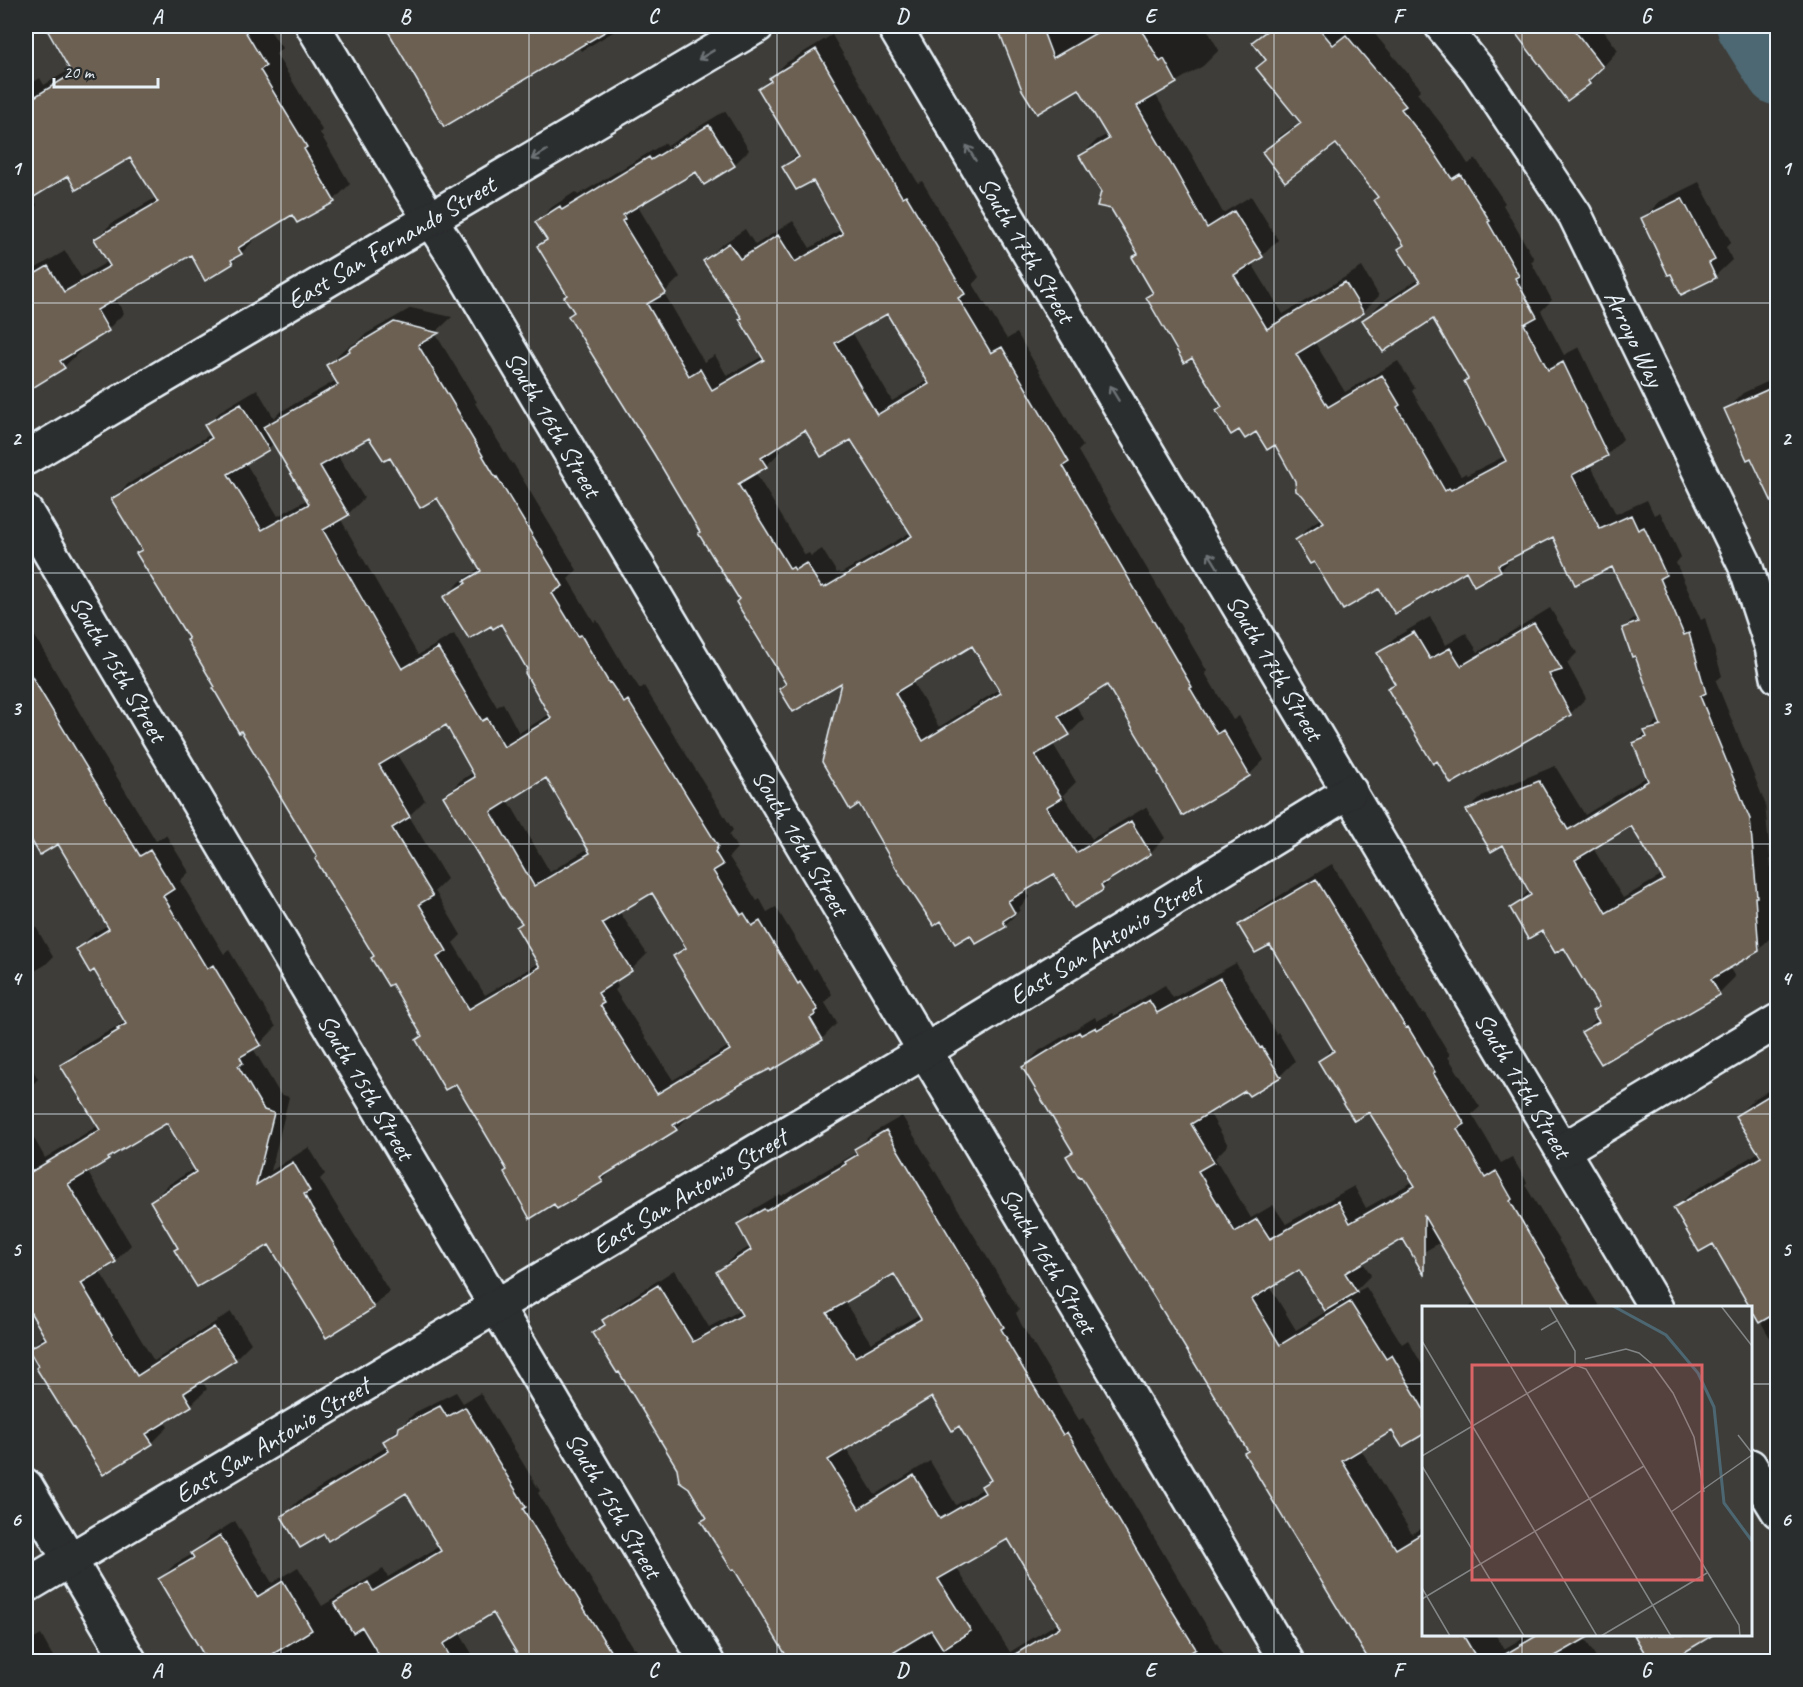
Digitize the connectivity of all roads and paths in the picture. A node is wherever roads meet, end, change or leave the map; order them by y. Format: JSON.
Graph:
{"nodes":[{"id":1,"x":313,"y":26,"type":"edge"},
{"id":2,"x":756,"y":26,"type":"edge"},
{"id":3,"x":894,"y":26,"type":"edge"},
{"id":4,"x":1442,"y":26,"type":"edge"},
{"id":5,"x":432,"y":219,"type":"junction"},
{"id":6,"x":26,"y":458,"type":"edge"},
{"id":7,"x":26,"y":512,"type":"edge"},
{"id":8,"x":1778,"y":677,"type":"edge"},
{"id":9,"x":1350,"y":791,"type":"junction"},
{"id":10,"x":1778,"y":1021,"type":"edge"},
{"id":11,"x":925,"y":1051,"type":"junction"},
{"id":12,"x":1563,"y":1150,"type":"junction"},
{"id":13,"x":495,"y":1306,"type":"junction"},
{"id":14,"x":1655,"y":1306,"type":"edge"},
{"id":15,"x":1752,"y":1469,"type":"edge"},
{"id":16,"x":26,"y":1486,"type":"edge"},
{"id":17,"x":1778,"y":1511,"type":"edge"},
{"id":18,"x":70,"y":1559,"type":"junction"},
{"id":19,"x":26,"y":1586,"type":"edge"},
{"id":20,"x":130,"y":1662,"type":"edge"},
{"id":21,"x":707,"y":1662,"type":"edge"},
{"id":22,"x":1287,"y":1662,"type":"edge"}],
"edges":[{"from":1,"to":5,"type":"street","name":"South 16th Street"},
{"from":2,"to":5,"type":"street","name":"East San Fernando Street","one_way":true},
{"from":9,"to":3,"type":"street","name":"South 17th Street","one_way":true},
{"from":4,"to":8,"type":"street","name":"Arroyo Way"},
{"from":5,"to":6,"type":"street","name":"East San Fernando Street"},
{"from":5,"to":11,"type":"street","name":"South 16th Street"},
{"from":7,"to":13,"type":"street","name":"South 15th Street"},
{"from":9,"to":11,"type":"street","name":"East San Antonio Street"},
{"from":9,"to":12,"type":"street","name":"South 17th Street"},
{"from":10,"to":12,"type":"street"},
{"from":11,"to":13,"type":"street","name":"East San Antonio Street"},
{"from":11,"to":22,"type":"street","name":"South 16th Street"},
{"from":12,"to":14,"type":"street","name":"South 17th Street"},
{"from":13,"to":18,"type":"street","name":"East San Antonio Street"},
{"from":13,"to":21,"type":"street","name":"South 15th Street"},
{"from":15,"to":17,"type":"street"},
{"from":16,"to":18,"type":"street"},
{"from":18,"to":19,"type":"street","name":"East San Antonio Street"},
{"from":18,"to":20,"type":"street"}]}
